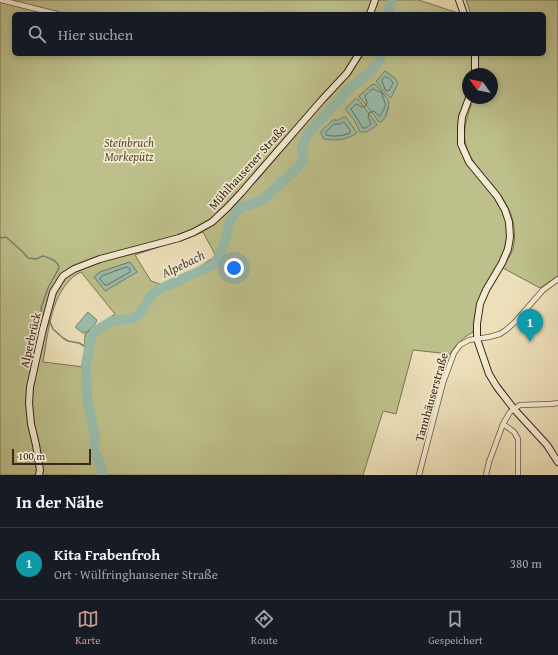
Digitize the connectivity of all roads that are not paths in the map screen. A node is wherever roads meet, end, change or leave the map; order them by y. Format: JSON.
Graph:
{"nodes":[{"id":1,"x":1,"y":0,"type":"edge"},
{"id":2,"x":375,"y":0,"type":"edge"},
{"id":3,"x":459,"y":0,"type":"edge"},
{"id":4,"x":49,"y":12,"type":"edge"},
{"id":5,"x":371,"y":12,"type":"edge"},
{"id":6,"x":463,"y":12,"type":"edge"},
{"id":7,"x":358,"y":56,"type":"edge"},
{"id":8,"x":475,"y":56,"type":"edge"},
{"id":9,"x":475,"y":68,"type":"edge"},
{"id":10,"x":467,"y":104,"type":"edge"},
{"id":11,"x":122,"y":252,"type":"joint"},
{"id":12,"x":558,"y":279,"type":"edge"},
{"id":13,"x":477,"y":339,"type":"junction"},
{"id":14,"x":558,"y":403,"type":"edge"},
{"id":15,"x":514,"y":409,"type":"junction"},
{"id":16,"x":503,"y":424,"type":"junction"},
{"id":17,"x":558,"y":462,"type":"edge"},
{"id":18,"x":39,"y":475,"type":"edge"},
{"id":19,"x":420,"y":475,"type":"edge"},
{"id":20,"x":486,"y":475,"type":"edge"},
{"id":21,"x":518,"y":475,"type":"edge"}],
"edges":[{"from":1,"to":4,"type":"street"},
{"from":2,"to":5,"type":"main road"},
{"from":3,"to":6,"type":"main road"},
{"from":7,"to":11,"type":"main road","name":"Mühlhausener Straße"},
{"from":8,"to":9,"type":"main road"},
{"from":10,"to":13,"type":"main road"},
{"from":11,"to":18,"type":"main road","name":"Alperbrück"},
{"from":12,"to":13,"type":"street","name":"Tannhäuserstraße"},
{"from":13,"to":15,"type":"main road"},
{"from":13,"to":19,"type":"street","name":"Tannhäuserstraße"},
{"from":14,"to":15,"type":"street"},
{"from":15,"to":16,"type":"street"},
{"from":15,"to":17,"type":"main road"},
{"from":16,"to":20,"type":"street"},
{"from":16,"to":21,"type":"street"}]}
